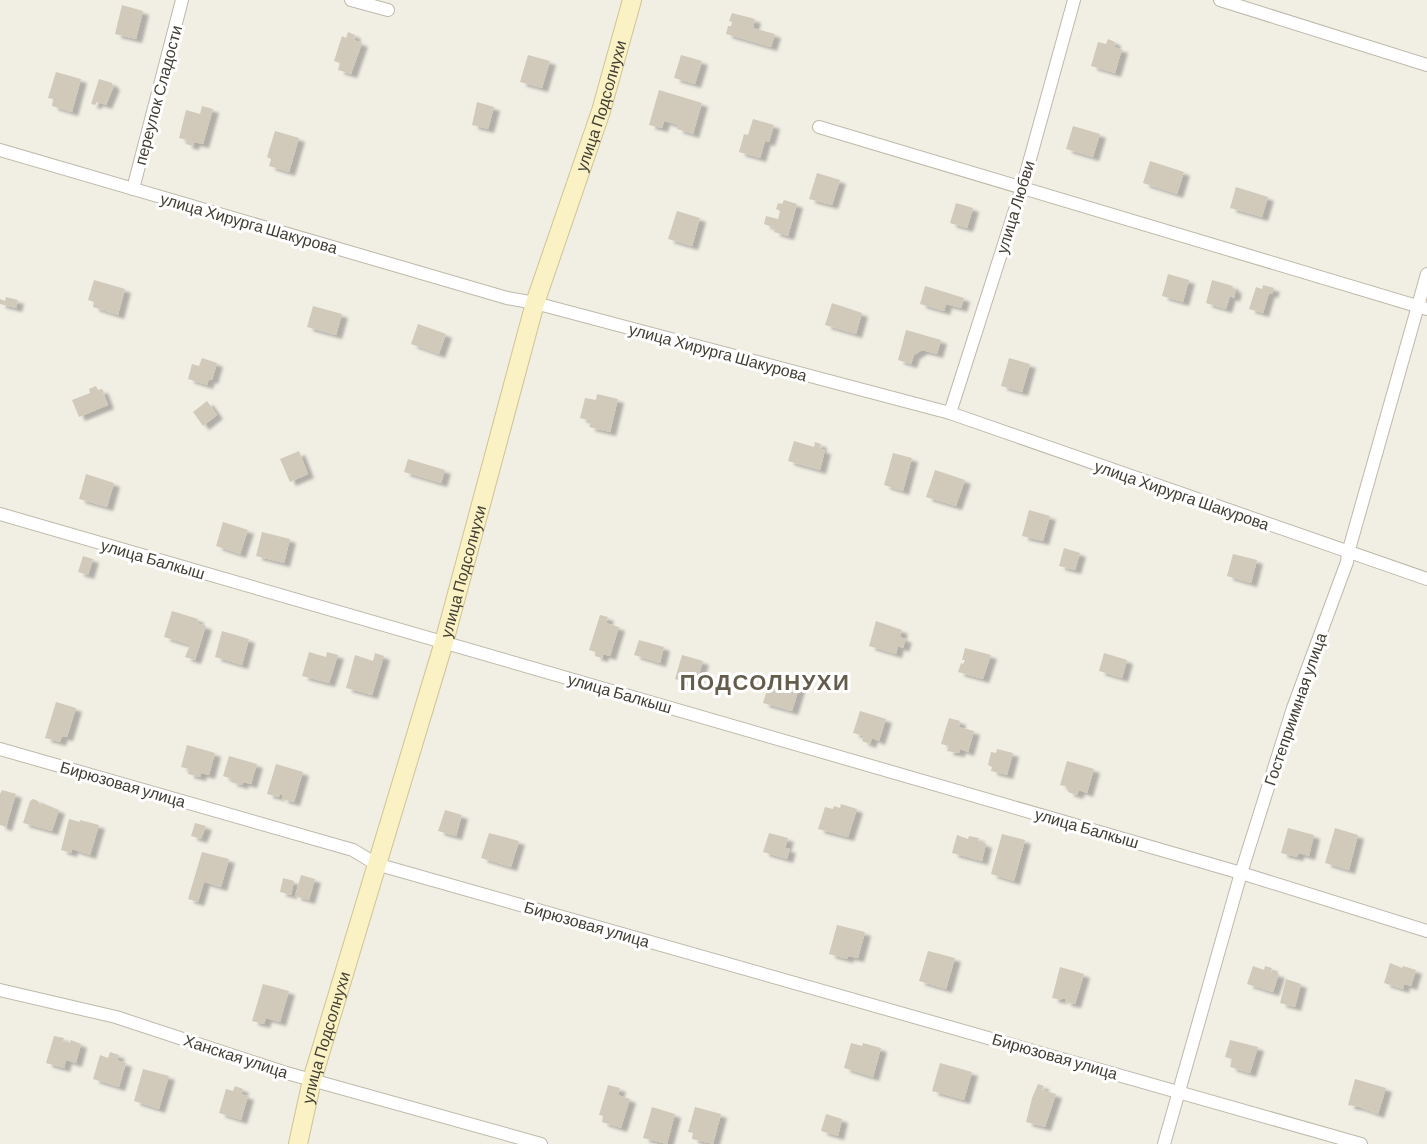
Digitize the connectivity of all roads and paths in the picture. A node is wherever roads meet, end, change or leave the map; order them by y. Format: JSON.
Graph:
{"nodes":[{"id":1,"x":182,"y":0,"type":"edge"},
{"id":2,"x":351,"y":0,"type":"edge"},
{"id":3,"x":632,"y":0,"type":"edge"},
{"id":4,"x":1074,"y":0,"type":"edge"},
{"id":5,"x":1220,"y":0,"type":"edge"},
{"id":6,"x":388,"y":10,"type":"dead end"},
{"id":7,"x":1427,"y":65,"type":"edge"},
{"id":8,"x":819,"y":127,"type":"dead end"},
{"id":9,"x":0,"y":150,"type":"edge"},
{"id":10,"x":1022,"y":188,"type":"junction"},
{"id":11,"x":133,"y":189,"type":"junction"},
{"id":12,"x":1427,"y":274,"type":"edge"},
{"id":13,"x":535,"y":303,"type":"junction"},
{"id":14,"x":1422,"y":308,"type":"edge"},
{"id":15,"x":950,"y":413,"type":"junction"},
{"id":16,"x":0,"y":514,"type":"edge"},
{"id":17,"x":1348,"y":553,"type":"junction"},
{"id":18,"x":1427,"y":579,"type":"edge"},
{"id":19,"x":444,"y":642,"type":"junction"},
{"id":20,"x":0,"y":749,"type":"edge"},
{"id":21,"x":376,"y":864,"type":"junction"},
{"id":22,"x":1240,"y":873,"type":"junction"},
{"id":23,"x":1427,"y":931,"type":"edge"},
{"id":24,"x":0,"y":990,"type":"edge"},
{"id":25,"x":312,"y":1080,"type":"junction"},
{"id":26,"x":1178,"y":1091,"type":"junction"},
{"id":27,"x":298,"y":1144,"type":"edge"},
{"id":28,"x":541,"y":1144,"type":"edge"},
{"id":29,"x":1164,"y":1144,"type":"edge"},
{"id":30,"x":1361,"y":1144,"type":"edge"}],
"edges":[{"from":1,"to":11,"type":"street","name":"переулок Сладости"},
{"from":2,"to":6,"type":"street"},
{"from":3,"to":13,"type":"street","name":"улица Подсолнухи"},
{"from":4,"to":10,"type":"street","name":"улица Любви"},
{"from":5,"to":7,"type":"street"},
{"from":8,"to":10,"type":"street"},
{"from":9,"to":11,"type":"street","name":"улица Хирурга Шакурова"},
{"from":10,"to":14,"type":"street"},
{"from":10,"to":15,"type":"street","name":"улица Любви"},
{"from":11,"to":13,"type":"street","name":"улица Хирурга Шакурова"},
{"from":12,"to":14,"type":"street","name":"Гостеприимная улица"},
{"from":13,"to":15,"type":"street","name":"улица Хирурга Шакурова"},
{"from":13,"to":19,"type":"street","name":"улица Подсолнухи"},
{"from":14,"to":17,"type":"street","name":"Гостеприимная улица"},
{"from":15,"to":17,"type":"street","name":"улица Хирурга Шакурова"},
{"from":16,"to":19,"type":"street","name":"улица Балкыш"},
{"from":17,"to":18,"type":"street","name":"улица Хирурга Шакурова"},
{"from":17,"to":22,"type":"street","name":"Гостеприимная улица"},
{"from":19,"to":21,"type":"street","name":"улица Подсолнухи"},
{"from":19,"to":22,"type":"street","name":"улица Балкыш"},
{"from":20,"to":21,"type":"street","name":"Бирюзовая улица"},
{"from":21,"to":25,"type":"street","name":"улица Подсолнухи"},
{"from":21,"to":26,"type":"street","name":"Бирюзовая улица"},
{"from":22,"to":23,"type":"street","name":"улица Балкыш"},
{"from":22,"to":26,"type":"street","name":"Гостеприимная улица"},
{"from":24,"to":25,"type":"street","name":"Ханская улица"},
{"from":25,"to":27,"type":"street","name":"улица Подсолнухи"},
{"from":25,"to":28,"type":"street","name":"Ханская улица"},
{"from":26,"to":29,"type":"street","name":"Гостеприимная улица"},
{"from":26,"to":30,"type":"street","name":"Бирюзовая улица"}]}
